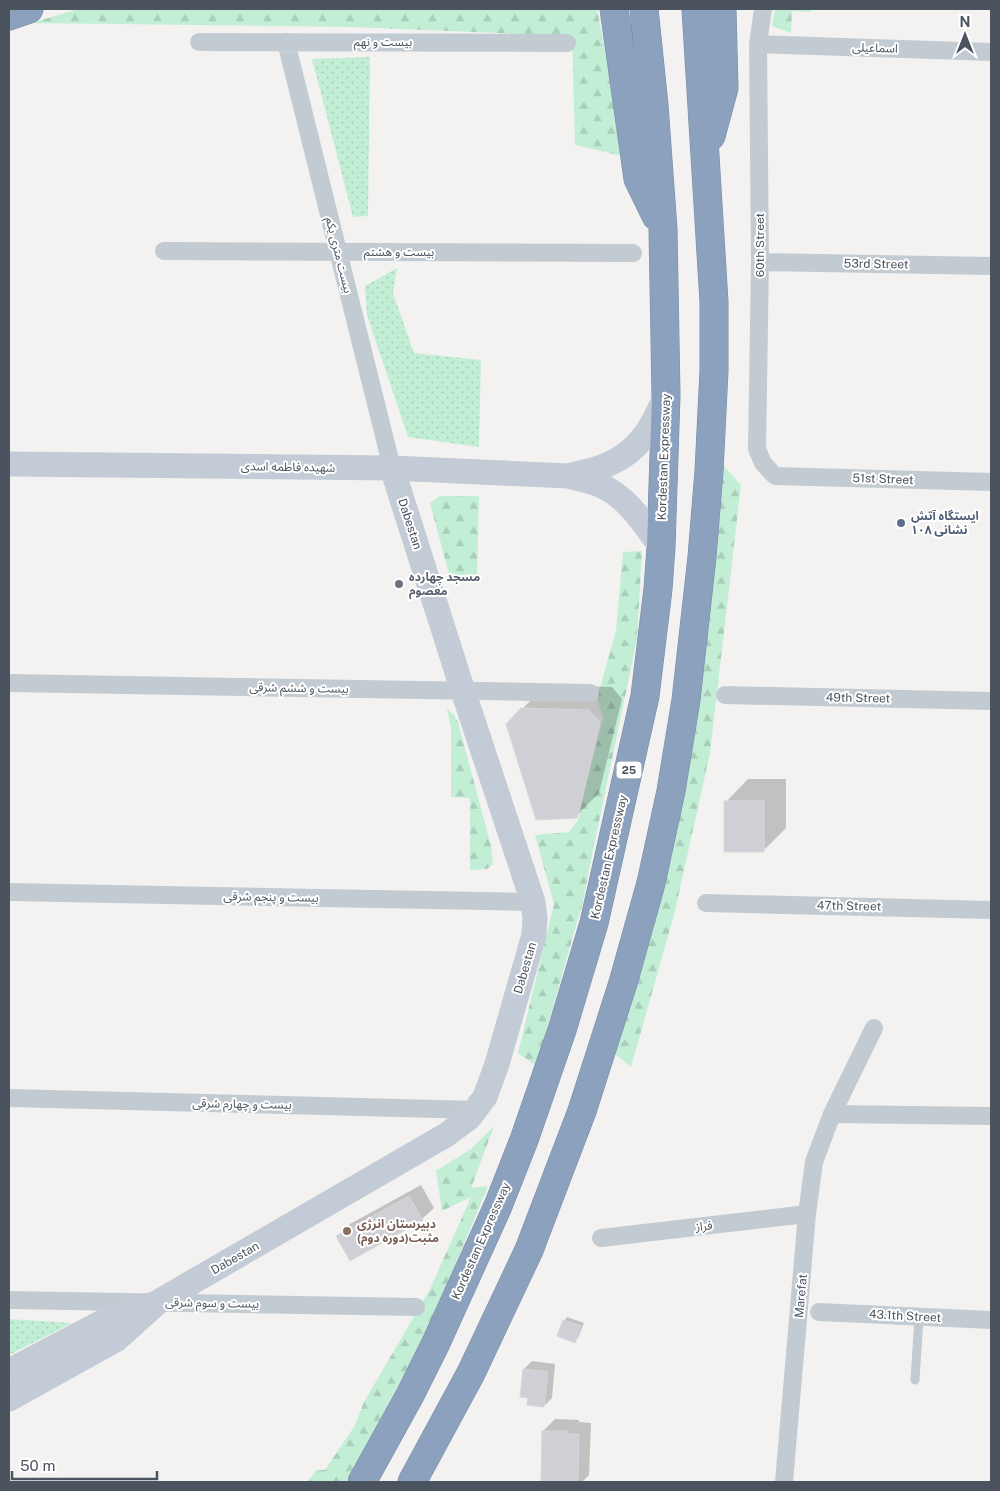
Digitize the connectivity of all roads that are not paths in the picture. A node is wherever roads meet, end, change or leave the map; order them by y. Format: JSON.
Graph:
{"nodes":[{"id":1,"x":614,"y":9,"type":"edge"},
{"id":2,"x":644,"y":9,"type":"edge"},
{"id":3,"x":696,"y":9,"type":"edge"},
{"id":4,"x":722,"y":9,"type":"edge"},
{"id":5,"x":763,"y":9,"type":"edge"},
{"id":6,"x":199,"y":42,"type":"dead end"},
{"id":7,"x":286,"y":42,"type":"junction"},
{"id":8,"x":567,"y":43,"type":"dead end"},
{"id":9,"x":758,"y":44,"type":"junction"},
{"id":10,"x":991,"y":52,"type":"edge"},
{"id":11,"x":705,"y":157,"type":"junction"},
{"id":12,"x":663,"y":229,"type":"junction"},
{"id":13,"x":164,"y":251,"type":"dead end"},
{"id":14,"x":338,"y":252,"type":"junction"},
{"id":15,"x":633,"y":253,"type":"dead end"},
{"id":16,"x":760,"y":262,"type":"junction"},
{"id":17,"x":991,"y":266,"type":"edge"},
{"id":18,"x":666,"y":395,"type":"junction"},
{"id":19,"x":9,"y":464,"type":"edge"},
{"id":20,"x":392,"y":468,"type":"junction"},
{"id":21,"x":568,"y":476,"type":"junction"},
{"id":22,"x":775,"y":476,"type":"joint"},
{"id":23,"x":991,"y":482,"type":"edge"},
{"id":24,"x":661,"y":547,"type":"junction"},
{"id":25,"x":9,"y":683,"type":"edge"},
{"id":26,"x":463,"y":691,"type":"junction"},
{"id":27,"x":590,"y":693,"type":"dead end"},
{"id":28,"x":725,"y":694,"type":"dead end"},
{"id":29,"x":991,"y":701,"type":"edge"},
{"id":30,"x":9,"y":892,"type":"edge"},
{"id":31,"x":533,"y":902,"type":"junction"},
{"id":32,"x":706,"y":903,"type":"dead end"},
{"id":33,"x":991,"y":910,"type":"edge"},
{"id":34,"x":874,"y":1028,"type":"dead end"},
{"id":35,"x":9,"y":1098,"type":"edge"},
{"id":36,"x":476,"y":1110,"type":"junction"},
{"id":37,"x":832,"y":1114,"type":"junction"},
{"id":38,"x":991,"y":1116,"type":"edge"},
{"id":39,"x":807,"y":1214,"type":"junction"},
{"id":40,"x":601,"y":1238,"type":"dead end"},
{"id":41,"x":9,"y":1300,"type":"edge"},
{"id":42,"x":158,"y":1302,"type":"junction"},
{"id":43,"x":416,"y":1307,"type":"dead end"},
{"id":44,"x":819,"y":1312,"type":"dead end"},
{"id":45,"x":919,"y":1317,"type":"junction"},
{"id":46,"x":991,"y":1320,"type":"edge"},
{"id":47,"x":9,"y":1371,"type":"edge"},
{"id":48,"x":915,"y":1380,"type":"dead end"},
{"id":49,"x":9,"y":1399,"type":"edge"},
{"id":50,"x":362,"y":1482,"type":"edge"},
{"id":51,"x":412,"y":1482,"type":"edge"},
{"id":52,"x":784,"y":1482,"type":"edge"}],
"edges":[{"from":1,"to":12,"type":"highway"},
{"from":2,"to":12,"type":"highway","name":"Kordestan Expressway","number":"25"},
{"from":3,"to":11,"type":"highway"},
{"from":4,"to":11,"type":"highway"},
{"from":5,"to":9,"type":"street","name":"60th Street"},
{"from":6,"to":7,"type":"street","name":"بیست و نهم"},
{"from":7,"to":8,"type":"street","name":"بیست و نهم"},
{"from":7,"to":14,"type":"street","name":"بیست متری یکم"},
{"from":9,"to":10,"type":"street","name":"اسماعیلی"},
{"from":9,"to":16,"type":"street","name":"60th Street"},
{"from":11,"to":51,"type":"highway"},
{"from":12,"to":18,"type":"highway","name":"Kordestan Expressway","number":"25"},
{"from":13,"to":14,"type":"street","name":"بیست و هشتم"},
{"from":14,"to":15,"type":"street","name":"بیست و هشتم"},
{"from":14,"to":20,"type":"street","name":"بیست متری یکم"},
{"from":16,"to":17,"type":"street","name":"53rd Street"},
{"from":16,"to":22,"type":"street","name":"60th Street"},
{"from":18,"to":21,"type":"street"},
{"from":18,"to":24,"type":"highway","name":"Kordestan Expressway","number":"25"},
{"from":19,"to":20,"type":"street","name":"شهیده فاطمه اسدی"},
{"from":20,"to":21,"type":"street","name":"شهیده فاطمه اسدی"},
{"from":20,"to":26,"type":"street","name":"Dabestan"},
{"from":21,"to":24,"type":"street"},
{"from":22,"to":23,"type":"street","name":"51st Street"},
{"from":24,"to":50,"type":"highway","name":"Kordestan Expressway","number":"25"},
{"from":25,"to":26,"type":"street","name":"بیست و ششم شرقی"},
{"from":26,"to":27,"type":"street","name":"بیست و ششم شرقی"},
{"from":26,"to":31,"type":"street","name":"Dabestan"},
{"from":28,"to":29,"type":"street","name":"49th Street"},
{"from":30,"to":31,"type":"street","name":"بیست و پنجم شرقی"},
{"from":31,"to":36,"type":"street","name":"Dabestan"},
{"from":32,"to":33,"type":"street","name":"47th Street"},
{"from":34,"to":37,"type":"street","name":"Marefat"},
{"from":35,"to":36,"type":"street","name":"بیست و چهارم شرقی"},
{"from":36,"to":42,"type":"street","name":"Dabestan"},
{"from":37,"to":38,"type":"street"},
{"from":37,"to":39,"type":"street","name":"Marefat"},
{"from":39,"to":40,"type":"street","name":"فراز"},
{"from":39,"to":52,"type":"street","name":"Marefat"},
{"from":41,"to":42,"type":"street","name":"بیست و سوم شرقی"},
{"from":42,"to":43,"type":"street","name":"بیست و سوم شرقی"},
{"from":42,"to":47,"type":"street","name":"Dabestan"},
{"from":42,"to":49,"type":"street","name":"Dabestan"},
{"from":44,"to":45,"type":"street","name":"43.1th Street"},
{"from":45,"to":46,"type":"street","name":"43.1th Street"},
{"from":45,"to":48,"type":"lane"}]}
